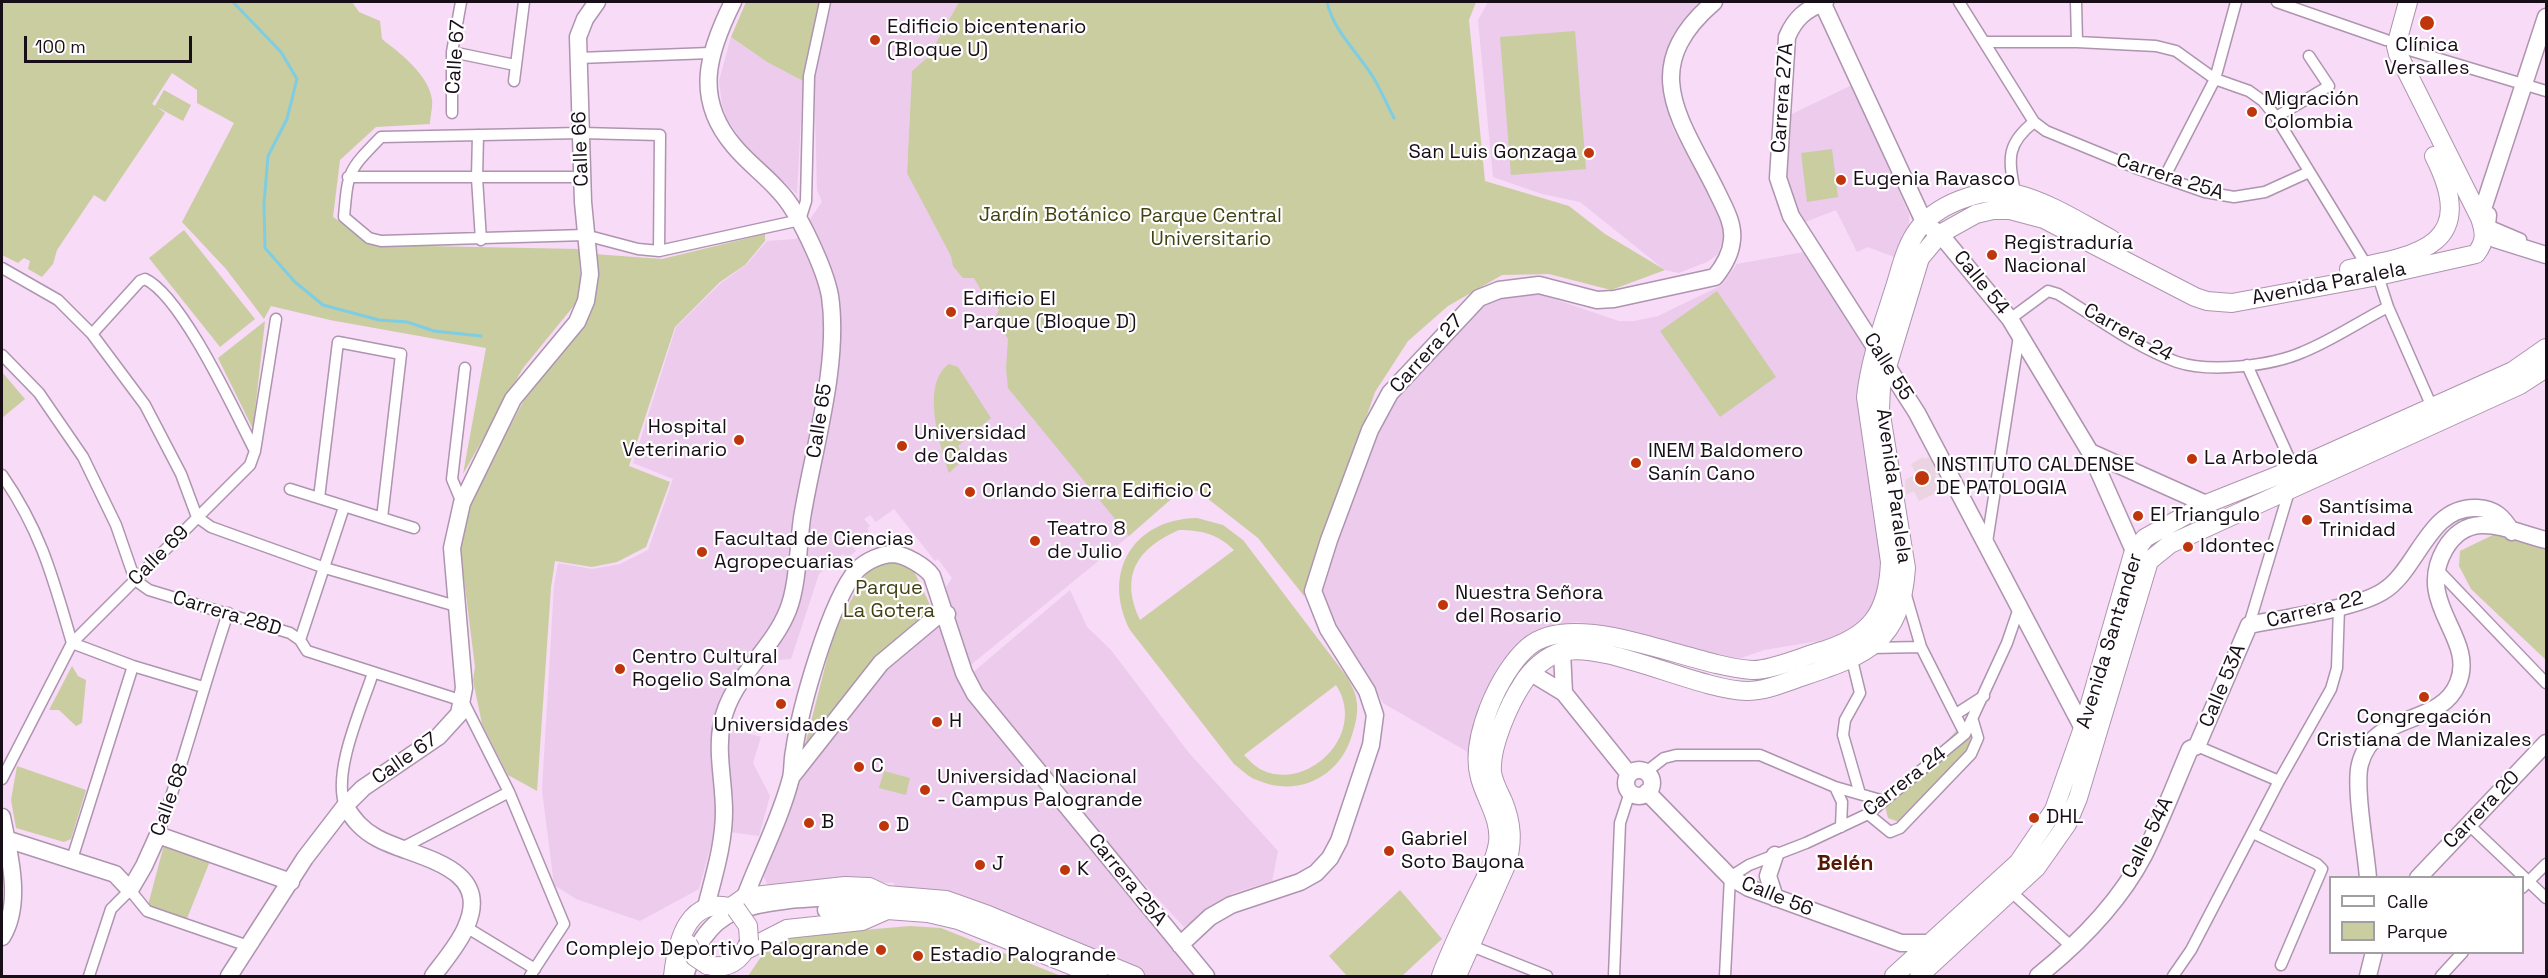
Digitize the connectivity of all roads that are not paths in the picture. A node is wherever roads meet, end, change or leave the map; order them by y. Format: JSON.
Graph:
{"nodes":[{"id":1,"x":461,"y":2,"type":"edge"},
{"id":2,"x":524,"y":2,"type":"edge"},
{"id":3,"x":597,"y":2,"type":"edge"},
{"id":4,"x":733,"y":2,"type":"edge"},
{"id":5,"x":825,"y":2,"type":"edge"},
{"id":6,"x":1714,"y":2,"type":"edge"},
{"id":7,"x":1823,"y":2,"type":"edge"},
{"id":8,"x":1959,"y":2,"type":"edge"},
{"id":9,"x":2076,"y":2,"type":"edge"},
{"id":10,"x":2236,"y":2,"type":"edge"},
{"id":11,"x":2277,"y":2,"type":"edge"},
{"id":12,"x":2397,"y":2,"type":"edge"},
{"id":13,"x":2409,"y":2,"type":"edge"},
{"id":14,"x":2547,"y":17,"type":"edge"},
{"id":15,"x":1986,"y":42,"type":"junction"},
{"id":16,"x":2077,"y":42,"type":"junction"},
{"id":17,"x":2391,"y":43,"type":"junction"},
{"id":18,"x":452,"y":52,"type":"junction"},
{"id":19,"x":710,"y":53,"type":"junction"},
{"id":20,"x":2309,"y":56,"type":"dead end"},
{"id":21,"x":579,"y":58,"type":"junction"},
{"id":22,"x":515,"y":66,"type":"junction"},
{"id":23,"x":2215,"y":80,"type":"junction"},
{"id":24,"x":514,"y":81,"type":"dead end"},
{"id":25,"x":2525,"y":86,"type":"junction"},
{"id":26,"x":2547,"y":91,"type":"edge"},
{"id":27,"x":452,"y":113,"type":"dead end"},
{"id":28,"x":2276,"y":117,"type":"junction"},
{"id":29,"x":2034,"y":122,"type":"junction"},
{"id":30,"x":581,"y":133,"type":"junction"},
{"id":31,"x":478,"y":135,"type":"junction"},
{"id":32,"x":2309,"y":172,"type":"junction"},
{"id":33,"x":348,"y":177,"type":"junction"},
{"id":34,"x":582,"y":177,"type":"junction"},
{"id":35,"x":477,"y":178,"type":"junction"},
{"id":36,"x":1778,"y":178,"type":"joint"},
{"id":37,"x":2164,"y":178,"type":"junction"},
{"id":38,"x":2015,"y":194,"type":"junction"},
{"id":39,"x":800,"y":220,"type":"junction"},
{"id":40,"x":2484,"y":221,"type":"junction"},
{"id":41,"x":1933,"y":229,"type":"junction"},
{"id":42,"x":2443,"y":232,"type":"junction"},
{"id":43,"x":585,"y":235,"type":"junction"},
{"id":44,"x":481,"y":240,"type":"junction"},
{"id":45,"x":2505,"y":243,"type":"junction"},
{"id":46,"x":2547,"y":248,"type":"edge"},
{"id":47,"x":659,"y":251,"type":"junction"},
{"id":48,"x":2469,"y":255,"type":"junction"},
{"id":49,"x":2547,"y":255,"type":"edge"},
{"id":50,"x":2,"y":268,"type":"edge"},
{"id":51,"x":2373,"y":271,"type":"junction"},
{"id":52,"x":2388,"y":307,"type":"junction"},
{"id":53,"x":2010,"y":319,"type":"junction"},
{"id":54,"x":276,"y":320,"type":"dead end"},
{"id":55,"x":92,"y":334,"type":"junction"},
{"id":56,"x":2019,"y":336,"type":"junction"},
{"id":57,"x":1876,"y":347,"type":"junction"},
{"id":58,"x":2547,"y":348,"type":"edge"},
{"id":59,"x":2,"y":355,"type":"edge"},
{"id":60,"x":1886,"y":363,"type":"junction"},
{"id":61,"x":2247,"y":365,"type":"junction"},
{"id":62,"x":465,"y":368,"type":"dead end"},
{"id":63,"x":2546,"y":371,"type":"edge"},
{"id":64,"x":2432,"y":407,"type":"junction"},
{"id":65,"x":255,"y":451,"type":"junction"},
{"id":66,"x":2090,"y":452,"type":"junction"},
{"id":67,"x":2294,"y":469,"type":"junction"},
{"id":68,"x":2,"y":475,"type":"edge"},
{"id":69,"x":2290,"y":487,"type":"junction"},
{"id":70,"x":290,"y":489,"type":"dead end"},
{"id":71,"x":319,"y":498,"type":"junction"},
{"id":72,"x":462,"y":503,"type":"junction"},
{"id":73,"x":2206,"y":504,"type":"junction"},
{"id":74,"x":344,"y":507,"type":"junction"},
{"id":75,"x":197,"y":517,"type":"junction"},
{"id":76,"x":382,"y":518,"type":"junction"},
{"id":77,"x":414,"y":528,"type":"dead end"},
{"id":78,"x":2512,"y":532,"type":"junction"},
{"id":79,"x":2547,"y":540,"type":"edge"},
{"id":80,"x":1987,"y":542,"type":"junction"},
{"id":81,"x":2142,"y":556,"type":"junction"},
{"id":82,"x":1890,"y":562,"type":"junction"},
{"id":83,"x":325,"y":568,"type":"junction"},
{"id":84,"x":2436,"y":568,"type":"junction"},
{"id":85,"x":135,"y":580,"type":"junction"},
{"id":86,"x":1904,"y":591,"type":"junction"},
{"id":87,"x":2020,"y":605,"type":"junction"},
{"id":88,"x":456,"y":606,"type":"junction"},
{"id":89,"x":2339,"y":607,"type":"junction"},
{"id":90,"x":228,"y":613,"type":"junction"},
{"id":91,"x":947,"y":614,"type":"junction"},
{"id":92,"x":2250,"y":625,"type":"junction"},
{"id":93,"x":300,"y":640,"type":"junction"},
{"id":94,"x":72,"y":643,"type":"junction"},
{"id":95,"x":1921,"y":647,"type":"junction"},
{"id":96,"x":1870,"y":648,"type":"junction"},
{"id":97,"x":1562,"y":652,"type":"junction"},
{"id":98,"x":1852,"y":660,"type":"junction"},
{"id":99,"x":133,"y":666,"type":"junction"},
{"id":100,"x":373,"y":673,"type":"junction"},
{"id":101,"x":1531,"y":673,"type":"junction"},
{"id":102,"x":2547,"y":683,"type":"edge"},
{"id":103,"x":203,"y":687,"type":"junction"},
{"id":104,"x":1564,"y":693,"type":"junction"},
{"id":105,"x":1984,"y":695,"type":"junction"},
{"id":106,"x":463,"y":701,"type":"junction"},
{"id":107,"x":1956,"y":714,"type":"junction"},
{"id":108,"x":1973,"y":721,"type":"junction"},
{"id":109,"x":2083,"y":728,"type":"junction"},
{"id":110,"x":1965,"y":734,"type":"junction"},
{"id":111,"x":2547,"y":742,"type":"edge"},
{"id":112,"x":2194,"y":748,"type":"junction"},
{"id":113,"x":2093,"y":751,"type":"junction"},
{"id":114,"x":1638,"y":773,"type":"junction"},
{"id":115,"x":792,"y":776,"type":"junction"},
{"id":116,"x":2,"y":778,"type":"edge"},
{"id":117,"x":2279,"y":781,"type":"junction"},
{"id":118,"x":1835,"y":788,"type":"junction"},
{"id":119,"x":509,"y":792,"type":"junction"},
{"id":120,"x":1630,"y":792,"type":"junction"},
{"id":121,"x":1647,"y":792,"type":"junction"},
{"id":122,"x":1860,"y":794,"type":"junction"},
{"id":123,"x":1884,"y":801,"type":"junction"},
{"id":124,"x":345,"y":806,"type":"junction"},
{"id":125,"x":1868,"y":814,"type":"junction"},
{"id":126,"x":2,"y":818,"type":"edge"},
{"id":127,"x":2467,"y":823,"type":"junction"},
{"id":128,"x":1841,"y":827,"type":"junction"},
{"id":129,"x":2253,"y":833,"type":"junction"},
{"id":130,"x":158,"y":835,"type":"junction"},
{"id":131,"x":6,"y":839,"type":"junction"},
{"id":132,"x":400,"y":849,"type":"junction"},
{"id":133,"x":1775,"y":855,"type":"junction"},
{"id":134,"x":72,"y":859,"type":"junction"},
{"id":135,"x":2547,"y":864,"type":"edge"},
{"id":136,"x":757,"y":869,"type":"junction"},
{"id":137,"x":2368,"y":876,"type":"edge"},
{"id":138,"x":2420,"y":876,"type":"edge"},
{"id":139,"x":2518,"y":876,"type":"edge"},
{"id":140,"x":1730,"y":877,"type":"junction"},
{"id":141,"x":291,"y":882,"type":"junction"},
{"id":142,"x":2526,"y":884,"type":"edge"},
{"id":143,"x":2006,"y":886,"type":"junction"},
{"id":144,"x":130,"y":890,"type":"junction"},
{"id":145,"x":770,"y":894,"type":"junction"},
{"id":146,"x":1775,"y":898,"type":"junction"},
{"id":147,"x":2547,"y":898,"type":"edge"},
{"id":148,"x":887,"y":902,"type":"junction"},
{"id":149,"x":728,"y":905,"type":"junction"},
{"id":150,"x":689,"y":925,"type":"junction"},
{"id":151,"x":466,"y":927,"type":"junction"},
{"id":152,"x":2,"y":937,"type":"edge"},
{"id":153,"x":1901,"y":943,"type":"junction"},
{"id":154,"x":1931,"y":943,"type":"junction"},
{"id":155,"x":1180,"y":945,"type":"junction"},
{"id":156,"x":1469,"y":945,"type":"junction"},
{"id":157,"x":248,"y":946,"type":"junction"},
{"id":158,"x":2073,"y":948,"type":"junction"},
{"id":159,"x":745,"y":950,"type":"junction"},
{"id":160,"x":2374,"y":954,"type":"edge"},
{"id":161,"x":2461,"y":954,"type":"edge"},
{"id":162,"x":1914,"y":957,"type":"junction"},
{"id":163,"x":2281,"y":965,"type":"dead end"},
{"id":164,"x":709,"y":971,"type":"edge"},
{"id":165,"x":533,"y":973,"type":"edge"},
{"id":166,"x":90,"y":976,"type":"edge"},
{"id":167,"x":229,"y":976,"type":"edge"},
{"id":168,"x":434,"y":976,"type":"edge"},
{"id":169,"x":673,"y":976,"type":"edge"},
{"id":170,"x":685,"y":976,"type":"edge"},
{"id":171,"x":734,"y":976,"type":"edge"},
{"id":172,"x":1098,"y":976,"type":"edge"},
{"id":173,"x":1135,"y":976,"type":"edge"},
{"id":174,"x":1206,"y":976,"type":"edge"},
{"id":175,"x":1441,"y":976,"type":"edge"},
{"id":176,"x":1457,"y":976,"type":"edge"},
{"id":177,"x":1547,"y":976,"type":"edge"},
{"id":178,"x":1614,"y":976,"type":"edge"},
{"id":179,"x":1725,"y":976,"type":"edge"},
{"id":180,"x":1894,"y":976,"type":"edge"},
{"id":181,"x":1914,"y":976,"type":"edge"},
{"id":182,"x":1919,"y":976,"type":"edge"},
{"id":183,"x":2038,"y":976,"type":"edge"},
{"id":184,"x":2174,"y":976,"type":"edge"},
{"id":185,"x":2368,"y":976,"type":"edge"},
{"id":186,"x":2441,"y":976,"type":"edge"}],
"edges":[{"from":1,"to":18,"type":"street","name":"Calle 67"},
{"from":2,"to":22,"type":"street"},
{"from":3,"to":21,"type":"street","name":"Calle 66"},
{"from":4,"to":19,"type":"street","name":"Calle 65"},
{"from":5,"to":39,"type":"street"},
{"from":6,"to":155,"type":"street","name":"Carrera 27"},
{"from":7,"to":36,"type":"street","name":"Carrera 27A"},
{"from":7,"to":41,"type":"street","name":"Calle 54"},
{"from":8,"to":15,"type":"street"},
{"from":9,"to":16,"type":"street"},
{"from":10,"to":23,"type":"street"},
{"from":11,"to":17,"type":"street"},
{"from":12,"to":17,"type":"main road"},
{"from":13,"to":17,"type":"main road"},
{"from":14,"to":25,"type":"street"},
{"from":15,"to":16,"type":"street"},
{"from":15,"to":29,"type":"street"},
{"from":16,"to":23,"type":"street"},
{"from":17,"to":25,"type":"street"},
{"from":17,"to":40,"type":"main road"},
{"from":17,"to":42,"type":"main road"},
{"from":18,"to":22,"type":"street"},
{"from":18,"to":27,"type":"street","name":"Calle 67"},
{"from":19,"to":21,"type":"street"},
{"from":19,"to":39,"type":"street","name":"Calle 65"},
{"from":20,"to":28,"type":"street"},
{"from":21,"to":30,"type":"street","name":"Calle 66"},
{"from":22,"to":24,"type":"street"},
{"from":23,"to":28,"type":"street"},
{"from":23,"to":37,"type":"street"},
{"from":25,"to":26,"type":"street"},
{"from":25,"to":40,"type":"street"},
{"from":28,"to":32,"type":"street"},
{"from":29,"to":37,"type":"street","name":"Carrera 25A"},
{"from":29,"to":38,"type":"street"},
{"from":30,"to":31,"type":"street"},
{"from":30,"to":34,"type":"street","name":"Calle 66"},
{"from":30,"to":47,"type":"street"},
{"from":31,"to":33,"type":"street"},
{"from":31,"to":35,"type":"street"},
{"from":32,"to":37,"type":"street","name":"Carrera 25A"},
{"from":32,"to":51,"type":"street"},
{"from":33,"to":35,"type":"street"},
{"from":33,"to":44,"type":"street"},
{"from":34,"to":35,"type":"street"},
{"from":34,"to":43,"type":"street","name":"Calle 66"},
{"from":35,"to":44,"type":"street"},
{"from":36,"to":57,"type":"street","name":"Calle 55"},
{"from":38,"to":41,"type":"main road","name":"Avenida Paralela"},
{"from":38,"to":51,"type":"main road","name":"Avenida Paralela"},
{"from":39,"to":47,"type":"street"},
{"from":39,"to":149,"type":"street","name":"Calle 65"},
{"from":40,"to":45,"type":"street"},
{"from":40,"to":46,"type":"street"},
{"from":40,"to":48,"type":"main road"},
{"from":41,"to":51,"type":"main road","name":"Avenida Paralela"},
{"from":41,"to":53,"type":"street","name":"Calle 54"},
{"from":41,"to":57,"type":"main road","name":"Avenida Paralela"},
{"from":41,"to":60,"type":"main road","name":"Avenida Paralela"},
{"from":42,"to":48,"type":"main road"},
{"from":42,"to":51,"type":"main road","name":"Avenida Paralela"},
{"from":43,"to":44,"type":"street"},
{"from":43,"to":47,"type":"street"},
{"from":43,"to":72,"type":"street","name":"Calle 66"},
{"from":45,"to":48,"type":"street"},
{"from":45,"to":49,"type":"street"},
{"from":48,"to":51,"type":"main road","name":"Avenida Paralela"},
{"from":50,"to":55,"type":"street"},
{"from":51,"to":52,"type":"street"},
{"from":52,"to":61,"type":"street","name":"Carrera 24"},
{"from":52,"to":64,"type":"street"},
{"from":53,"to":56,"type":"street","name":"Calle 54"},
{"from":53,"to":61,"type":"street","name":"Carrera 24"},
{"from":54,"to":65,"type":"street","name":"Calle 69"},
{"from":55,"to":65,"type":"street"},
{"from":55,"to":75,"type":"street"},
{"from":56,"to":66,"type":"street","name":"Calle 54"},
{"from":56,"to":80,"type":"street"},
{"from":57,"to":60,"type":"street","name":"Calle 55"},
{"from":57,"to":82,"type":"main road","name":"Avenida Paralela"},
{"from":58,"to":64,"type":"main road","name":"Avenida Santander"},
{"from":59,"to":85,"type":"street"},
{"from":60,"to":80,"type":"street","name":"Calle 55"},
{"from":60,"to":86,"type":"main road","name":"Avenida Paralela"},
{"from":61,"to":67,"type":"street"},
{"from":62,"to":72,"type":"street"},
{"from":63,"to":69,"type":"main road","name":"Avenida Santander"},
{"from":64,"to":67,"type":"main road","name":"Avenida Santander"},
{"from":65,"to":75,"type":"street","name":"Calle 69"},
{"from":66,"to":73,"type":"street"},
{"from":66,"to":81,"type":"street","name":"Calle 54"},
{"from":67,"to":73,"type":"main road","name":"Avenida Santander"},
{"from":68,"to":94,"type":"street"},
{"from":69,"to":81,"type":"main road","name":"Avenida Santander"},
{"from":69,"to":92,"type":"street","name":"Calle 53A"},
{"from":70,"to":71,"type":"street"},
{"from":71,"to":74,"type":"street"},
{"from":71,"to":76,"type":"street"},
{"from":72,"to":88,"type":"street"},
{"from":73,"to":81,"type":"main road","name":"Avenida Santander"},
{"from":74,"to":76,"type":"street"},
{"from":74,"to":83,"type":"street"},
{"from":75,"to":83,"type":"street"},
{"from":75,"to":85,"type":"street","name":"Calle 69"},
{"from":76,"to":77,"type":"street"},
{"from":78,"to":79,"type":"street"},
{"from":78,"to":84,"type":"street"},
{"from":78,"to":89,"type":"street","name":"Carrera 22"},
{"from":80,"to":87,"type":"street","name":"Calle 55"},
{"from":81,"to":109,"type":"main road","name":"Avenida Santander"},
{"from":81,"to":113,"type":"main road","name":"Avenida Santander"},
{"from":82,"to":86,"type":"street"},
{"from":82,"to":175,"type":"main road","name":"Avenida Paralela"},
{"from":83,"to":88,"type":"street"},
{"from":83,"to":93,"type":"street"},
{"from":84,"to":102,"type":"street"},
{"from":84,"to":137,"type":"street"},
{"from":85,"to":90,"type":"street","name":"Carrera 28D"},
{"from":85,"to":94,"type":"street","name":"Calle 69"},
{"from":86,"to":95,"type":"street"},
{"from":86,"to":96,"type":"main road","name":"Avenida Paralela"},
{"from":87,"to":105,"type":"street","name":"Carrera 24"},
{"from":87,"to":109,"type":"street","name":"Calle 55"},
{"from":88,"to":106,"type":"street"},
{"from":89,"to":92,"type":"street","name":"Carrera 22"},
{"from":89,"to":117,"type":"street"},
{"from":90,"to":93,"type":"street","name":"Carrera 28D"},
{"from":90,"to":103,"type":"street","name":"Calle 68"},
{"from":91,"to":115,"type":"street"},
{"from":91,"to":115,"type":"street","name":"Carrera 25A"},
{"from":91,"to":155,"type":"street","name":"Carrera 25A"},
{"from":92,"to":112,"type":"street","name":"Calle 53A"},
{"from":93,"to":100,"type":"street","name":"Carrera 28D"},
{"from":94,"to":99,"type":"street"},
{"from":94,"to":116,"type":"street","name":"Calle 69"},
{"from":95,"to":96,"type":"street"},
{"from":95,"to":107,"type":"street"},
{"from":96,"to":98,"type":"main road","name":"Avenida Paralela"},
{"from":97,"to":98,"type":"main road","name":"Avenida Paralela"},
{"from":97,"to":101,"type":"main road"},
{"from":97,"to":104,"type":"street"},
{"from":98,"to":122,"type":"street"},
{"from":99,"to":103,"type":"street"},
{"from":99,"to":134,"type":"street"},
{"from":100,"to":106,"type":"street","name":"Carrera 28D"},
{"from":100,"to":124,"type":"street"},
{"from":101,"to":104,"type":"street"},
{"from":101,"to":156,"type":"main road"},
{"from":103,"to":130,"type":"street","name":"Calle 68"},
{"from":104,"to":114,"type":"street"},
{"from":105,"to":107,"type":"street"},
{"from":105,"to":108,"type":"street","name":"Carrera 24"},
{"from":106,"to":119,"type":"street"},
{"from":106,"to":124,"type":"street","name":"Calle 67"},
{"from":107,"to":110,"type":"street"},
{"from":108,"to":110,"type":"street","name":"Carrera 24"},
{"from":108,"to":125,"type":"street"},
{"from":109,"to":113,"type":"street","name":"Calle 55"},
{"from":109,"to":143,"type":"main road","name":"Avenida Santander"},
{"from":110,"to":123,"type":"street","name":"Carrera 24"},
{"from":111,"to":127,"type":"street","name":"Carrera 20"},
{"from":112,"to":117,"type":"street"},
{"from":112,"to":158,"type":"street","name":"Calle 54A"},
{"from":113,"to":143,"type":"main road","name":"Avenida Santander"},
{"from":114,"to":118,"type":"street"},
{"from":114,"to":120,"type":"street"},
{"from":114,"to":121,"type":"street"},
{"from":115,"to":136,"type":"street"},
{"from":117,"to":129,"type":"street"},
{"from":118,"to":122,"type":"street"},
{"from":118,"to":128,"type":"street"},
{"from":119,"to":132,"type":"street"},
{"from":119,"to":165,"type":"street"},
{"from":120,"to":121,"type":"street"},
{"from":120,"to":178,"type":"street"},
{"from":121,"to":140,"type":"street","name":"Calle 56"},
{"from":122,"to":123,"type":"street"},
{"from":123,"to":125,"type":"street","name":"Carrera 24"},
{"from":124,"to":132,"type":"street"},
{"from":124,"to":141,"type":"street","name":"Calle 67"},
{"from":125,"to":128,"type":"street","name":"Carrera 24"},
{"from":126,"to":131,"type":"street"},
{"from":127,"to":138,"type":"street","name":"Carrera 20"},
{"from":127,"to":139,"type":"street"},
{"from":128,"to":133,"type":"street","name":"Carrera 24"},
{"from":129,"to":163,"type":"street"},
{"from":129,"to":184,"type":"street"},
{"from":130,"to":141,"type":"street"},
{"from":130,"to":144,"type":"street","name":"Calle 68"},
{"from":131,"to":134,"type":"street"},
{"from":131,"to":152,"type":"street"},
{"from":132,"to":151,"type":"street"},
{"from":133,"to":140,"type":"street","name":"Carrera 24"},
{"from":133,"to":146,"type":"street"},
{"from":134,"to":144,"type":"street"},
{"from":135,"to":142,"type":"street"},
{"from":136,"to":145,"type":"street"},
{"from":136,"to":149,"type":"street"},
{"from":140,"to":146,"type":"street","name":"Calle 56"},
{"from":140,"to":179,"type":"street"},
{"from":141,"to":157,"type":"street","name":"Calle 67"},
{"from":142,"to":147,"type":"street"},
{"from":143,"to":154,"type":"main road","name":"Avenida Santander"},
{"from":143,"to":158,"type":"street"},
{"from":143,"to":182,"type":"main road","name":"Avenida Santander"},
{"from":144,"to":157,"type":"street"},
{"from":144,"to":166,"type":"street","name":"Calle 68"},
{"from":145,"to":148,"type":"main road"},
{"from":145,"to":149,"type":"main road"},
{"from":146,"to":153,"type":"street","name":"Calle 56"},
{"from":148,"to":159,"type":"main road"},
{"from":148,"to":164,"type":"street"},
{"from":148,"to":170,"type":"street"},
{"from":148,"to":172,"type":"main road"},
{"from":148,"to":173,"type":"main road"},
{"from":149,"to":150,"type":"main road"},
{"from":149,"to":159,"type":"main road","bridge":true},
{"from":150,"to":164,"type":"main road","bridge":true},
{"from":150,"to":169,"type":"main road"},
{"from":151,"to":165,"type":"street"},
{"from":151,"to":168,"type":"street"},
{"from":153,"to":154,"type":"street","name":"Calle 56"},
{"from":153,"to":162,"type":"street","name":"Calle 56"},
{"from":154,"to":162,"type":"main road","name":"Avenida Santander"},
{"from":155,"to":174,"type":"street","name":"Carrera 25A"},
{"from":156,"to":176,"type":"main road"},
{"from":156,"to":177,"type":"street"},
{"from":157,"to":167,"type":"street","name":"Calle 67"},
{"from":158,"to":183,"type":"street"},
{"from":159,"to":164,"type":"main road"},
{"from":159,"to":171,"type":"street"},
{"from":160,"to":185,"type":"street"},
{"from":161,"to":186,"type":"street"},
{"from":162,"to":180,"type":"main road","name":"Avenida Santander"},
{"from":162,"to":181,"type":"street"}]}
